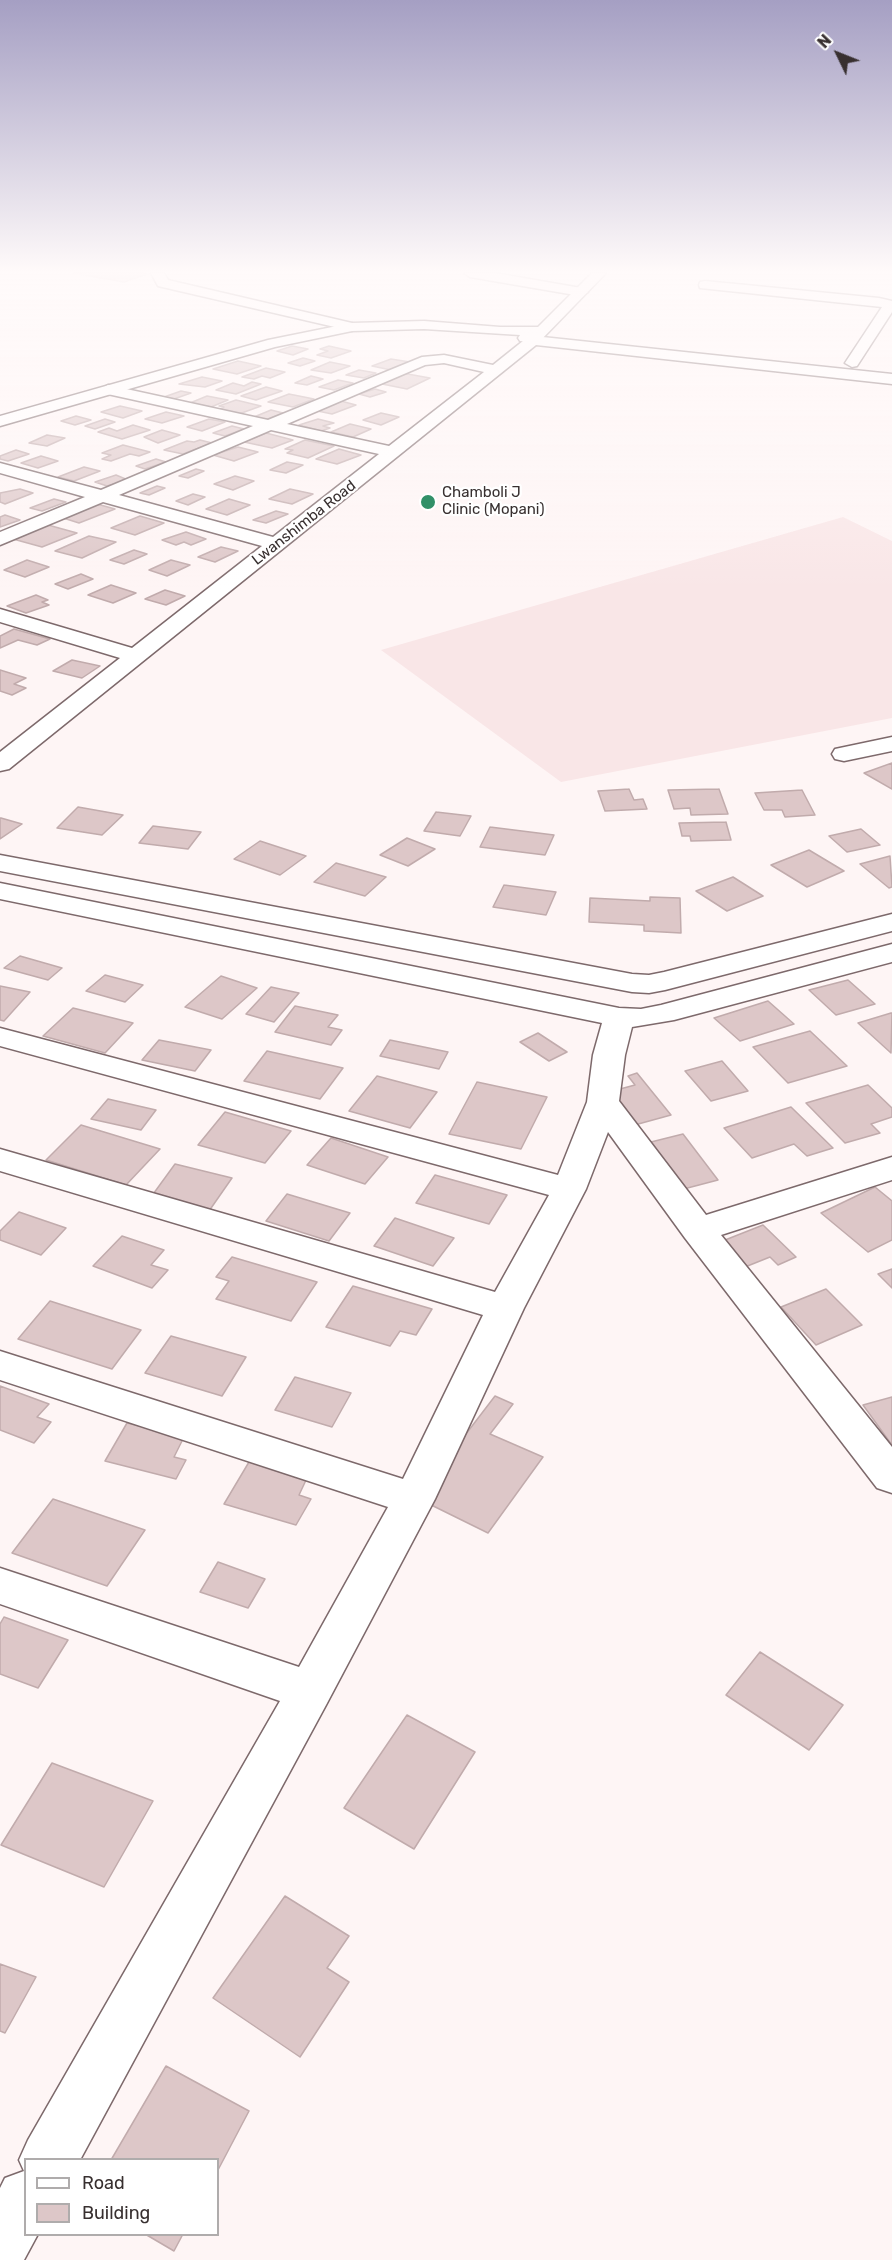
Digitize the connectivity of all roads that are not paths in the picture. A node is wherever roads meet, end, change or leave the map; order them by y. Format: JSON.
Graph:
{"nodes":[{"id":1,"x":148,"y":378,"type":"edge"},
{"id":2,"x":380,"y":378,"type":"edge"},
{"id":3,"x":485,"y":378,"type":"edge"},
{"id":4,"x":108,"y":390,"type":"junction"},
{"id":5,"x":0,"y":421,"type":"edge"},
{"id":6,"x":269,"y":425,"type":"junction"},
{"id":7,"x":393,"y":452,"type":"junction"},
{"id":8,"x":0,"y":468,"type":"edge"},
{"id":9,"x":100,"y":495,"type":"junction"},
{"id":10,"x":0,"y":539,"type":"edge"},
{"id":11,"x":277,"y":544,"type":"junction"},
{"id":12,"x":0,"y":615,"type":"edge"},
{"id":13,"x":136,"y":656,"type":"junction"},
{"id":14,"x":892,"y":744,"type":"edge"},
{"id":15,"x":844,"y":754,"type":"dead end"},
{"id":16,"x":0,"y":764,"type":"edge"},
{"id":17,"x":0,"y":863,"type":"edge"},
{"id":18,"x":0,"y":891,"type":"edge"},
{"id":19,"x":892,"y":922,"type":"edge"},
{"id":20,"x":892,"y":953,"type":"edge"},
{"id":21,"x":619,"y":1017,"type":"junction"},
{"id":22,"x":0,"y":1037,"type":"edge"},
{"id":23,"x":603,"y":1102,"type":"junction"},
{"id":24,"x":0,"y":1160,"type":"edge"},
{"id":25,"x":892,"y":1168,"type":"edge"},
{"id":26,"x":569,"y":1189,"type":"junction"},
{"id":27,"x":698,"y":1230,"type":"junction"},
{"id":28,"x":505,"y":1308,"type":"junction"},
{"id":29,"x":0,"y":1365,"type":"edge"},
{"id":30,"x":892,"y":1477,"type":"edge"},
{"id":31,"x":414,"y":1499,"type":"junction"},
{"id":32,"x":0,"y":1586,"type":"edge"},
{"id":33,"x":310,"y":1691,"type":"junction"},
{"id":34,"x":49,"y":2158,"type":"edge"},
{"id":35,"x":24,"y":2203,"type":"edge"},
{"id":36,"x":0,"y":2245,"type":"edge"}],
"edges":[{"from":1,"to":4,"type":"street"},
{"from":2,"to":6,"type":"street"},
{"from":3,"to":7,"type":"street","name":"Lwanshimba Road"},
{"from":4,"to":5,"type":"street"},
{"from":4,"to":6,"type":"street"},
{"from":6,"to":7,"type":"street"},
{"from":6,"to":9,"type":"street"},
{"from":7,"to":11,"type":"street","name":"Lwanshimba Road"},
{"from":8,"to":9,"type":"street"},
{"from":9,"to":10,"type":"street"},
{"from":9,"to":11,"type":"street"},
{"from":11,"to":13,"type":"street","name":"Lwanshimba Road"},
{"from":12,"to":13,"type":"street"},
{"from":13,"to":16,"type":"street","name":"Lwanshimba Road"},
{"from":14,"to":15,"type":"street"},
{"from":17,"to":19,"type":"street"},
{"from":18,"to":21,"type":"street"},
{"from":20,"to":21,"type":"street"},
{"from":21,"to":23,"type":"street"},
{"from":22,"to":26,"type":"street"},
{"from":23,"to":26,"type":"street"},
{"from":23,"to":27,"type":"street"},
{"from":24,"to":28,"type":"street"},
{"from":25,"to":27,"type":"street"},
{"from":26,"to":28,"type":"street"},
{"from":27,"to":30,"type":"street"},
{"from":28,"to":31,"type":"street"},
{"from":29,"to":31,"type":"street"},
{"from":31,"to":33,"type":"street"},
{"from":32,"to":33,"type":"street"},
{"from":33,"to":34,"type":"street"},
{"from":35,"to":36,"type":"street"}]}
